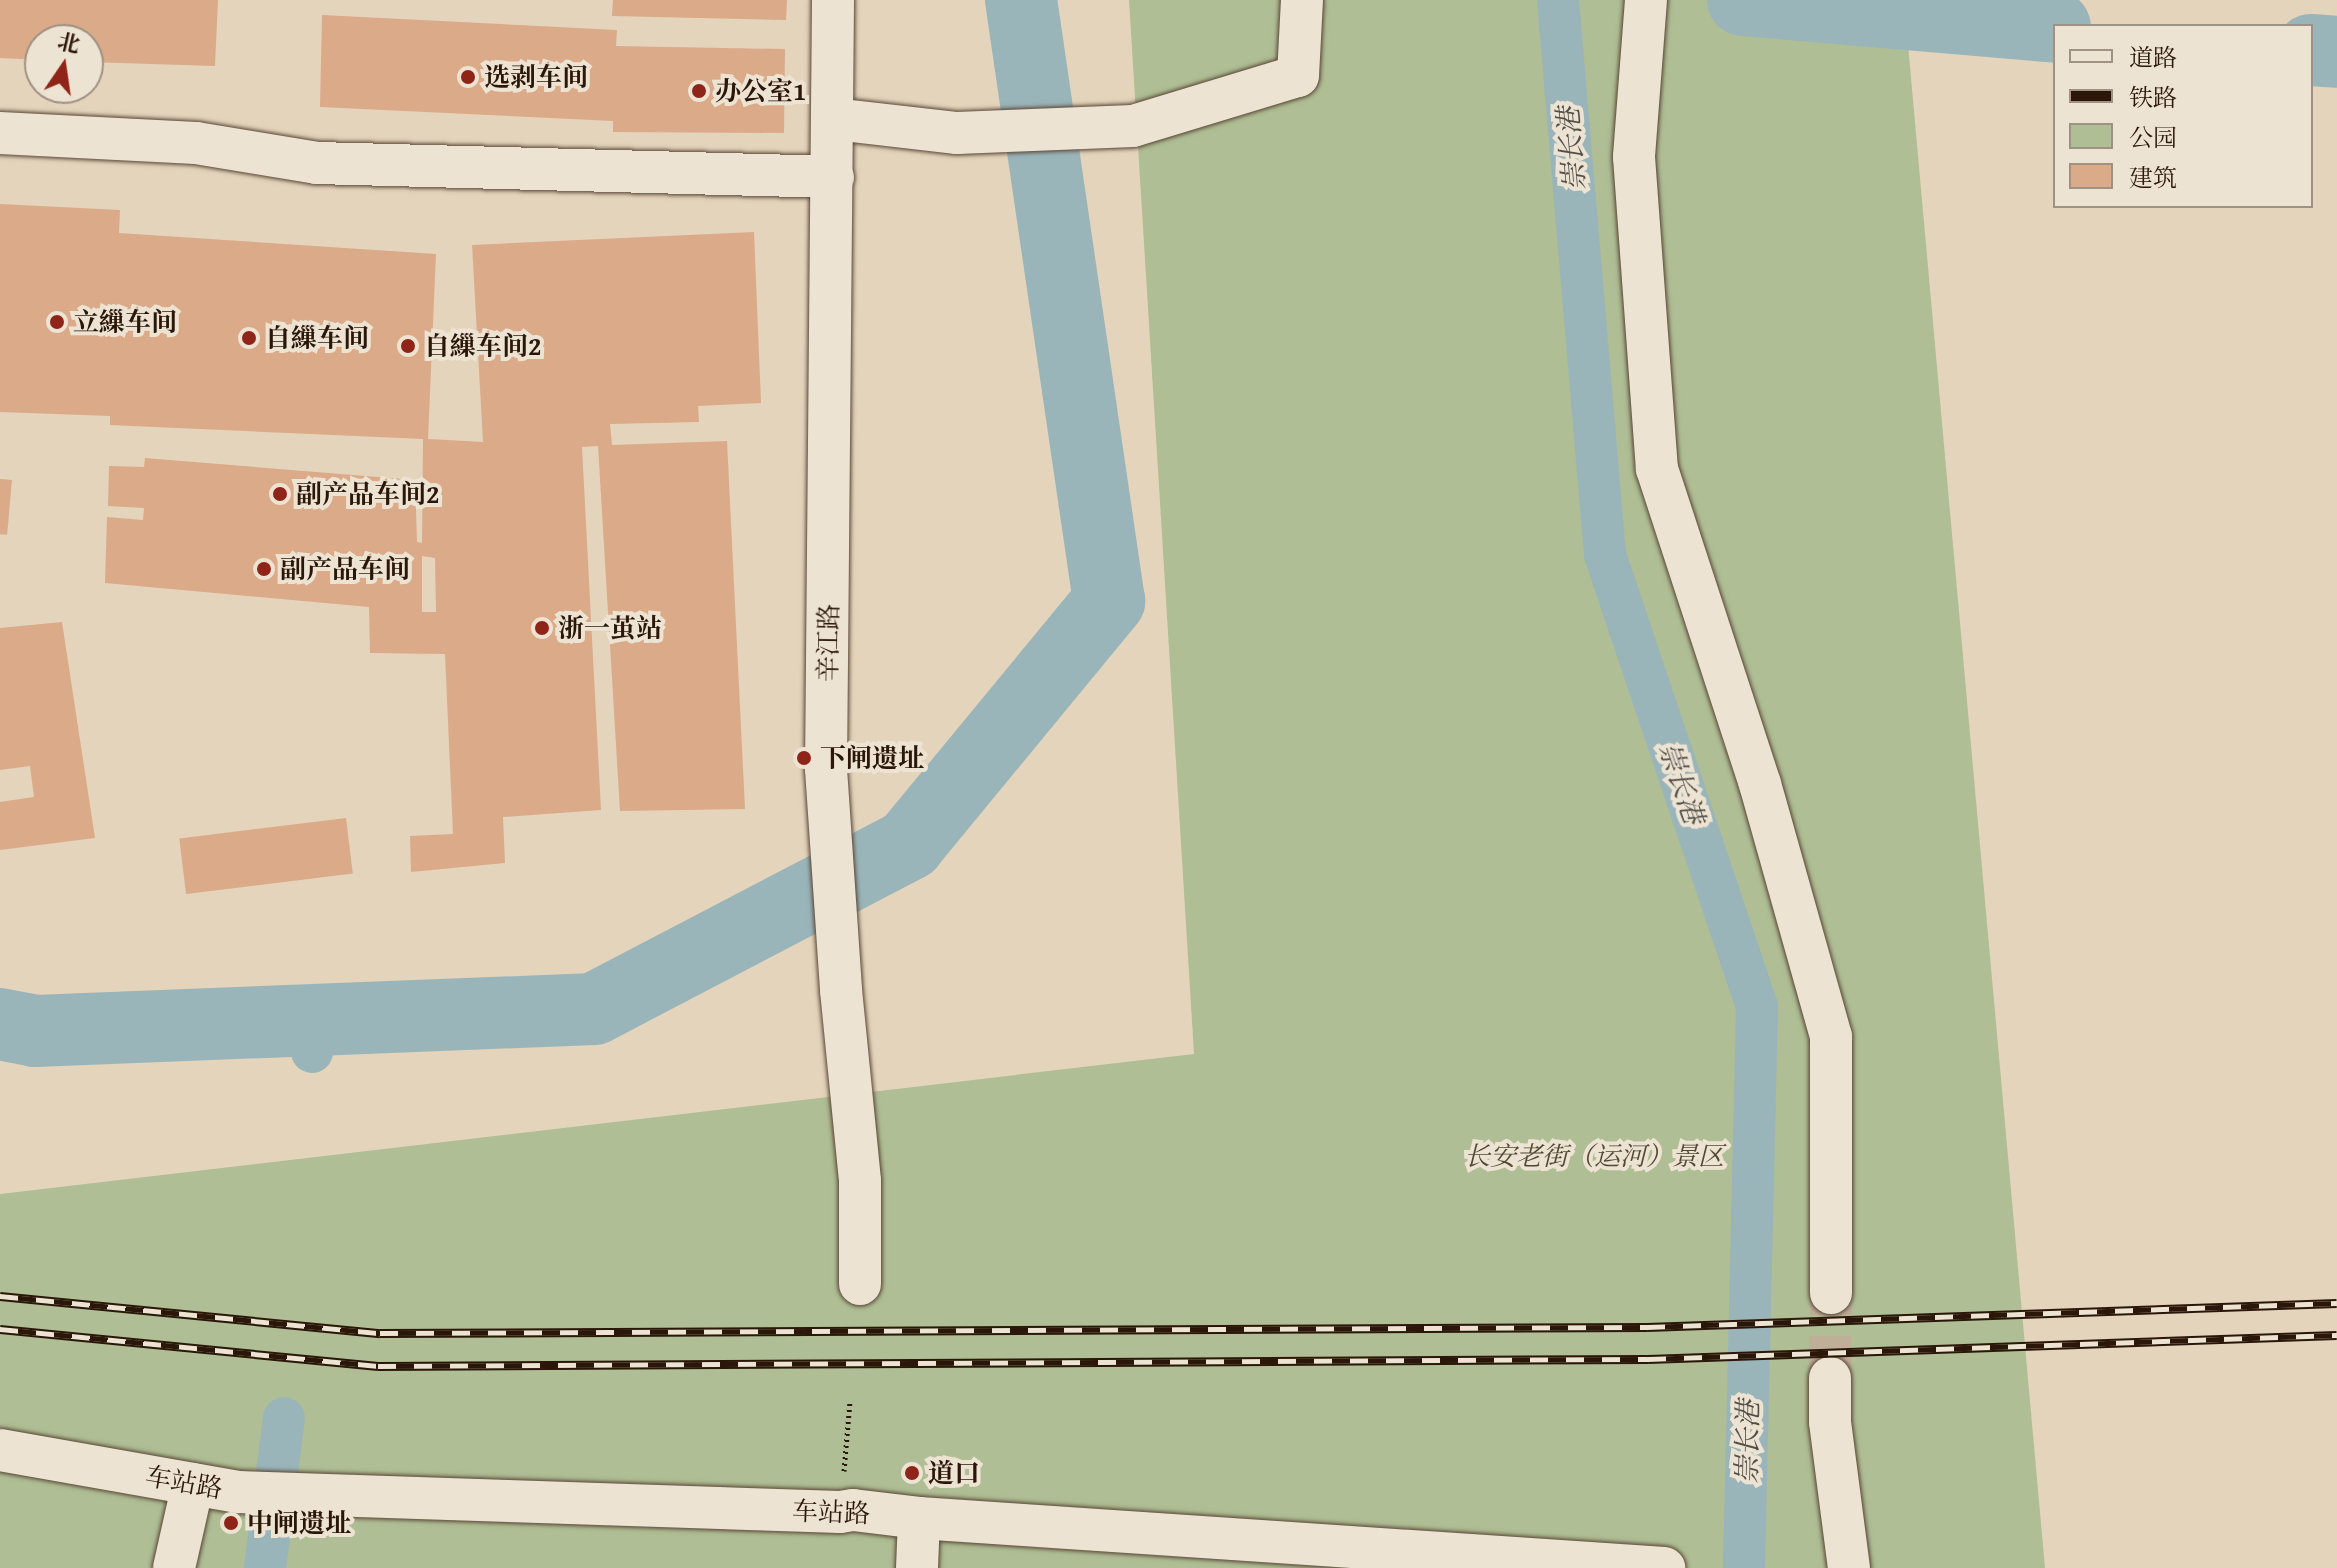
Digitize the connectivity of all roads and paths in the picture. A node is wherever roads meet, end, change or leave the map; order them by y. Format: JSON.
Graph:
{"nodes":[{"id":1,"x":833,"y":0,"type":"edge"},
{"id":2,"x":1646,"y":0,"type":"edge"},
{"id":3,"x":1301,"y":18,"type":"edge"},
{"id":4,"x":834,"y":119,"type":"junction"},
{"id":5,"x":0,"y":133,"type":"edge"},
{"id":6,"x":833,"y":177,"type":"junction"},
{"id":7,"x":860,"y":1284,"type":"dead end"},
{"id":8,"x":1831,"y":1293,"type":"tunnel mouth"},
{"id":9,"x":1830,"y":1378,"type":"tunnel mouth"},
{"id":10,"x":850,"y":1401,"type":"dead end"},
{"id":11,"x":0,"y":1450,"type":"edge"},
{"id":12,"x":193,"y":1484,"type":"junction"},
{"id":13,"x":840,"y":1512,"type":"junction"},
{"id":14,"x":919,"y":1518,"type":"junction"},
{"id":15,"x":1657,"y":1567,"type":"edge"},
{"id":16,"x":174,"y":1568,"type":"edge"},
{"id":17,"x":917,"y":1568,"type":"edge"},
{"id":18,"x":1664,"y":1568,"type":"edge"},
{"id":19,"x":1849,"y":1568,"type":"edge"}],
"edges":[{"from":1,"to":4,"type":"street","name":"辛江路"},
{"from":2,"to":8,"type":"street"},
{"from":3,"to":4,"type":"street"},
{"from":4,"to":6,"type":"street","name":"辛江路"},
{"from":5,"to":6,"type":"street"},
{"from":6,"to":7,"type":"street","name":"辛江路"},
{"from":9,"to":19,"type":"street"},
{"from":10,"to":13,"type":"path"},
{"from":11,"to":12,"type":"street","name":"车站路"},
{"from":12,"to":13,"type":"street","name":"车站路"},
{"from":12,"to":16,"type":"street"},
{"from":13,"to":14,"type":"street","name":"车站路"},
{"from":14,"to":15,"type":"street","name":"车站路"},
{"from":14,"to":17,"type":"street"},
{"from":15,"to":18,"type":"street","name":"车站路"}]}
